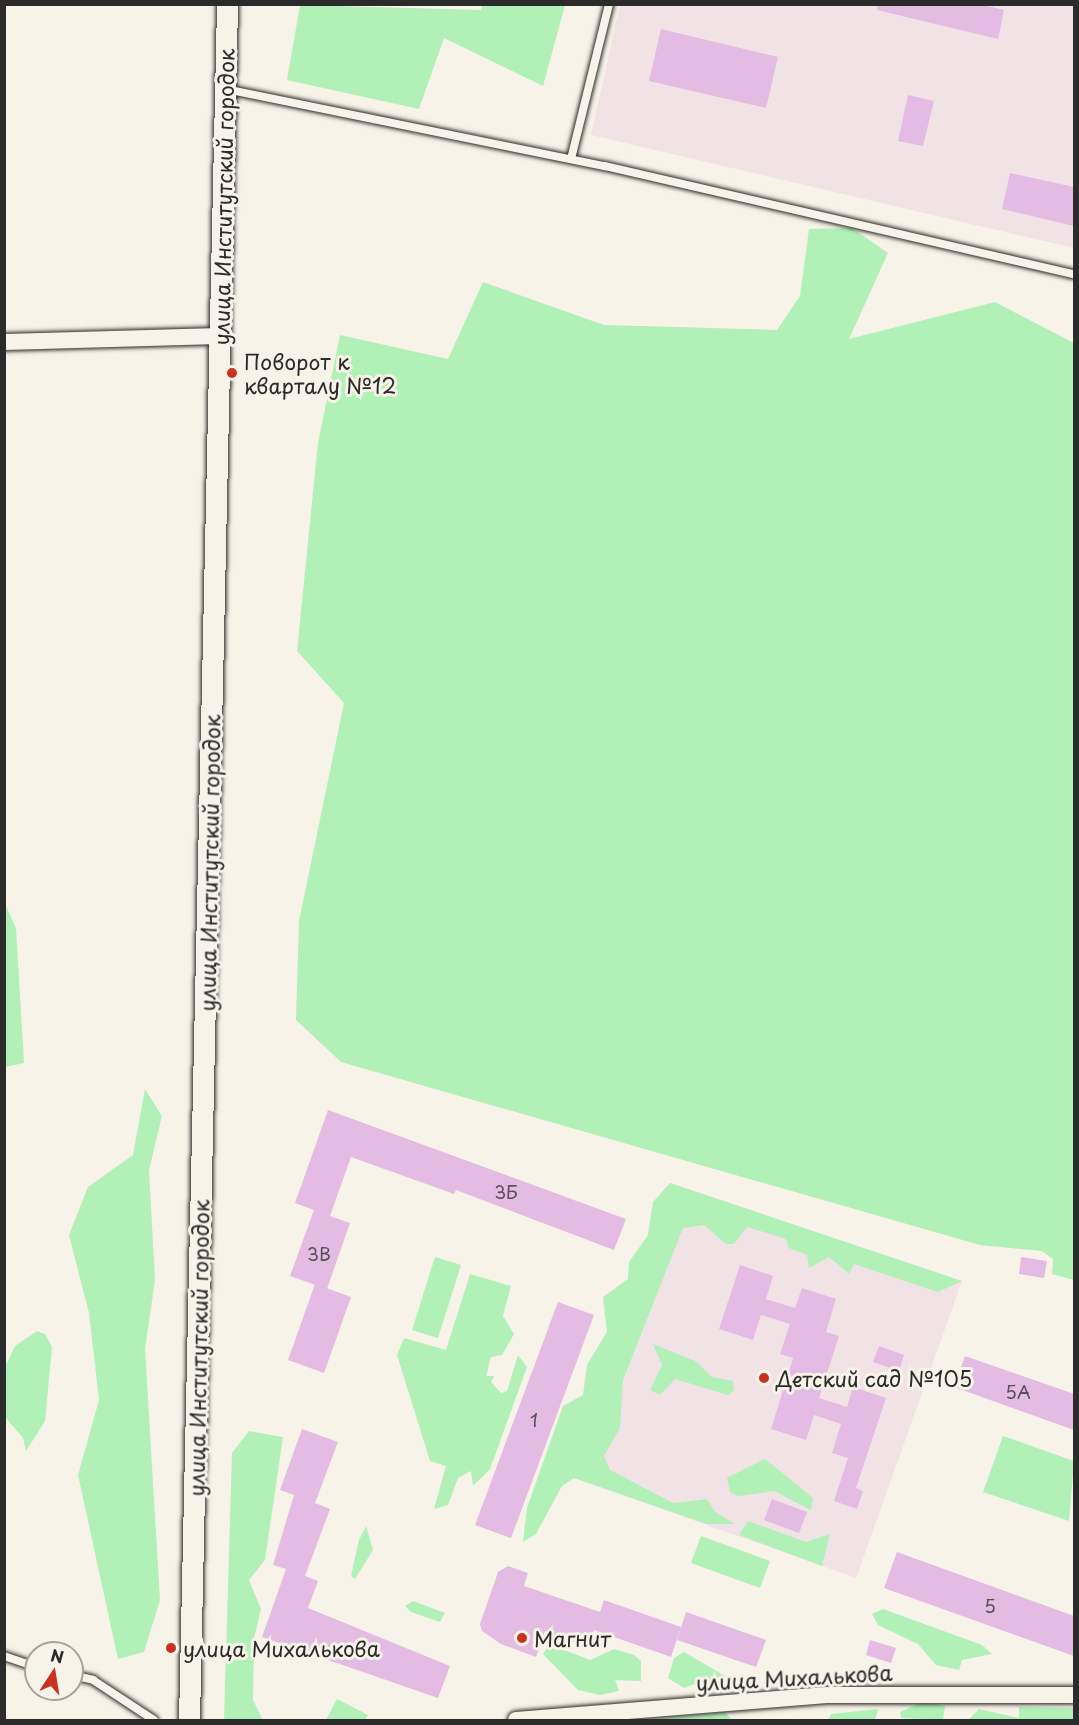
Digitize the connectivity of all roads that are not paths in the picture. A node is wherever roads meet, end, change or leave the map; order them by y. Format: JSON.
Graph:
{"nodes":[{"id":1,"x":227,"y":4,"type":"edge"},
{"id":2,"x":609,"y":4,"type":"edge"},
{"id":3,"x":225,"y":89,"type":"junction"},
{"id":4,"x":571,"y":159,"type":"junction"},
{"id":5,"x":1074,"y":274,"type":"edge"},
{"id":6,"x":220,"y":336,"type":"junction"},
{"id":7,"x":4,"y":342,"type":"edge"},
{"id":8,"x":4,"y":1656,"type":"edge"},
{"id":9,"x":24,"y":1663,"type":"edge"},
{"id":10,"x":84,"y":1678,"type":"edge"},
{"id":11,"x":1074,"y":1695,"type":"edge"},
{"id":12,"x":154,"y":1720,"type":"edge"},
{"id":13,"x":189,"y":1720,"type":"edge"},
{"id":14,"x":516,"y":1720,"type":"edge"},
{"id":15,"x":523,"y":1720,"type":"edge"}],
"edges":[{"from":1,"to":3,"type":"street","name":"улица Институтский городок"},
{"from":2,"to":4,"type":"lane"},
{"from":3,"to":4,"type":"lane"},
{"from":3,"to":6,"type":"street","name":"улица Институтский городок"},
{"from":4,"to":5,"type":"lane"},
{"from":6,"to":7,"type":"street"},
{"from":6,"to":13,"type":"street","name":"улица Институтский городок"},
{"from":8,"to":9,"type":"lane"},
{"from":10,"to":12,"type":"lane"},
{"from":11,"to":15,"type":"street","name":"улица Михалькова"},
{"from":14,"to":15,"type":"street","name":"улица Михалькова"}]}
